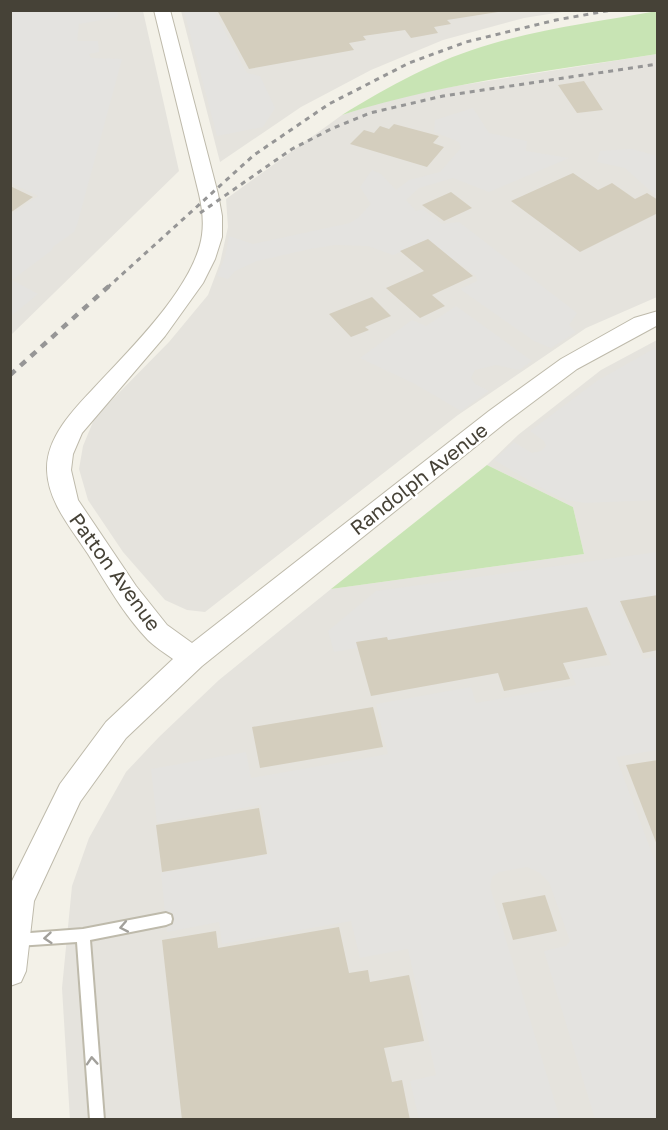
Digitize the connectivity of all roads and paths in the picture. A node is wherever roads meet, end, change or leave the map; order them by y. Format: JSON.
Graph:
{"nodes":[{"id":1,"x":162,"y":10,"type":"edge"},
{"id":2,"x":657,"y":318,"type":"edge"},
{"id":3,"x":192,"y":658,"type":"junction"},
{"id":4,"x":166,"y":919,"type":"dead end"},
{"id":5,"x":82,"y":935,"type":"junction"},
{"id":6,"x":14,"y":941,"type":"junction"},
{"id":7,"x":10,"y":971,"type":"edge"},
{"id":8,"x":97,"y":1119,"type":"edge"}],
"edges":[{"from":1,"to":3,"type":"street","name":"Patton Avenue"},
{"from":2,"to":3,"type":"street","name":"Randolph Avenue"},
{"from":3,"to":6,"type":"street"},
{"from":4,"to":5,"type":"lane","one_way":true},
{"from":5,"to":6,"type":"lane","one_way":true},
{"from":8,"to":5,"type":"lane","one_way":true},
{"from":6,"to":7,"type":"street"}]}
